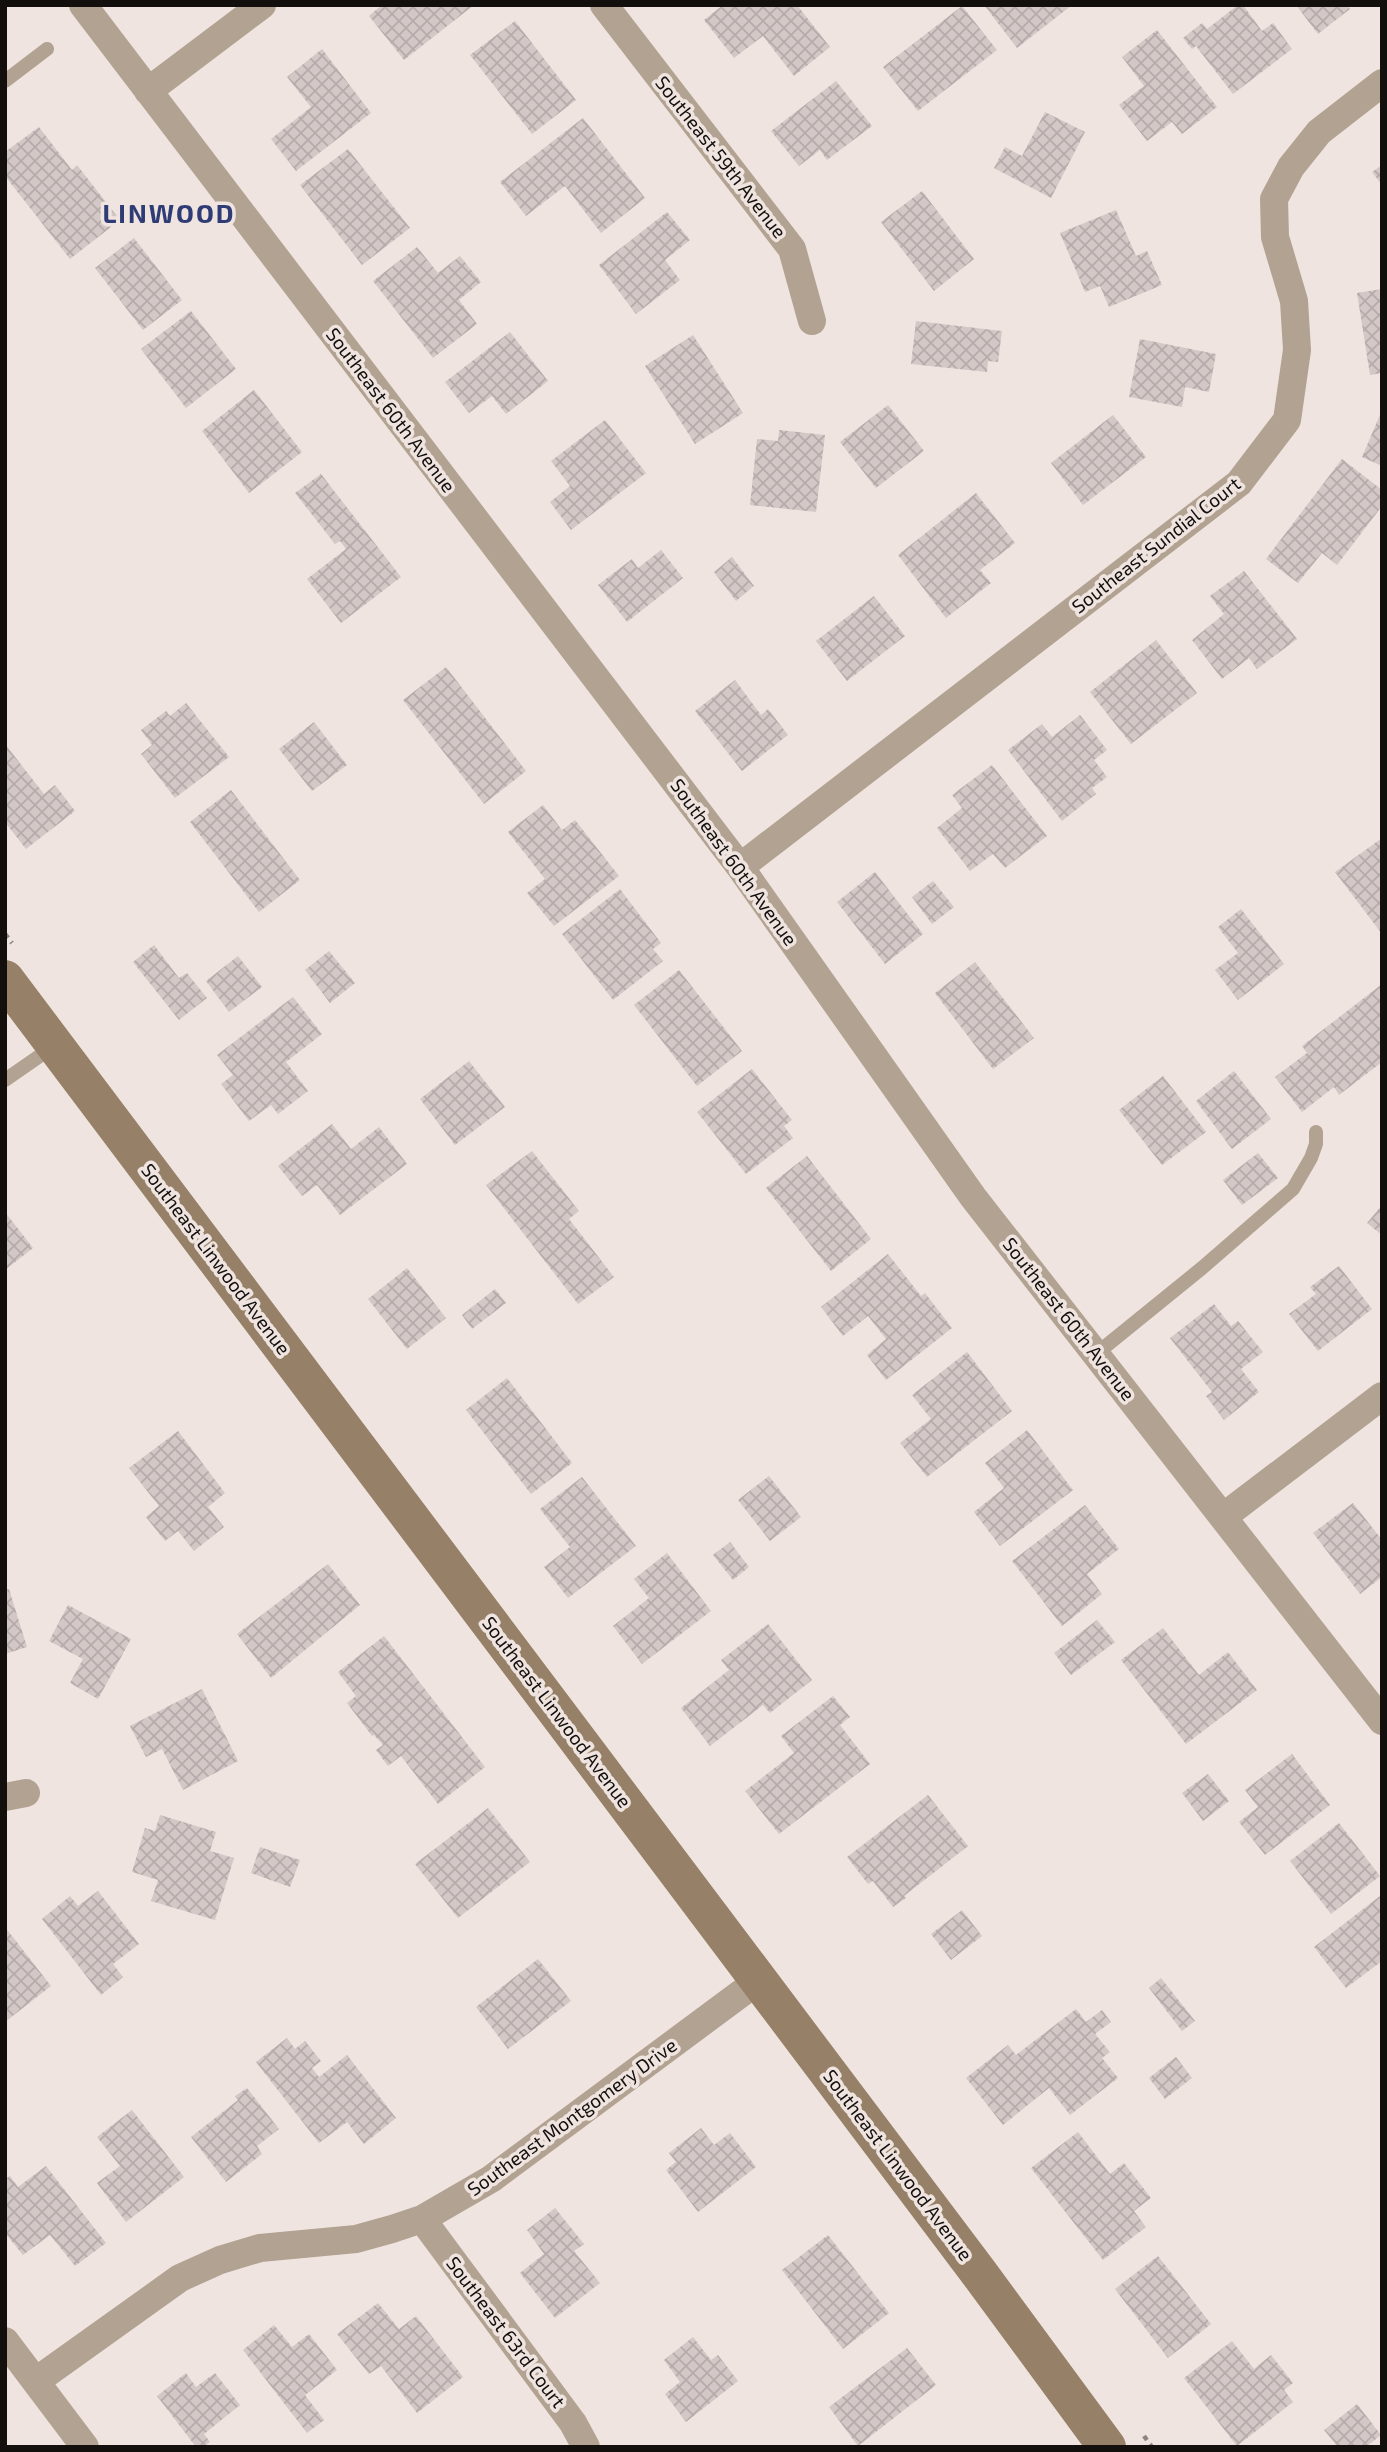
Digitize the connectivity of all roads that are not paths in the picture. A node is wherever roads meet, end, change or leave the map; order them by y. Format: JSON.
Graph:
{"nodes":[{"id":1,"x":83,"y":5,"type":"edge"},
{"id":2,"x":262,"y":5,"type":"edge"},
{"id":3,"x":604,"y":5,"type":"edge"},
{"id":4,"x":47,"y":49,"type":"dead end"},
{"id":5,"x":5,"y":81,"type":"edge"},
{"id":6,"x":1382,"y":83,"type":"edge"},
{"id":7,"x":148,"y":91,"type":"junction"},
{"id":8,"x":812,"y":321,"type":"dead end"},
{"id":9,"x":740,"y":867,"type":"junction"},
{"id":10,"x":5,"y":979,"type":"edge"},
{"id":11,"x":55,"y":1045,"type":"junction"},
{"id":12,"x":5,"y":1080,"type":"edge"},
{"id":13,"x":1316,"y":1132,"type":"dead end"},
{"id":14,"x":1096,"y":1354,"type":"junction"},
{"id":15,"x":1382,"y":1396,"type":"edge"},
{"id":16,"x":1223,"y":1517,"type":"junction"},
{"id":17,"x":1382,"y":1721,"type":"edge"},
{"id":18,"x":759,"y":1980,"type":"junction"},
{"id":19,"x":422,"y":2219,"type":"junction"},
{"id":20,"x":5,"y":2341,"type":"edge"},
{"id":21,"x":36,"y":2381,"type":"junction"},
{"id":22,"x":85,"y":2447,"type":"edge"},
{"id":23,"x":586,"y":2447,"type":"edge"},
{"id":24,"x":1107,"y":2447,"type":"edge"}],
"edges":[{"from":1,"to":7,"type":"street","name":"Southeast 60th Avenue"},
{"from":2,"to":7,"type":"street"},
{"from":3,"to":8,"type":"street","name":"Southeast 59th Avenue"},
{"from":4,"to":5,"type":"lane"},
{"from":6,"to":9,"type":"street","name":"Southeast Sundial Court"},
{"from":7,"to":9,"type":"street","name":"Southeast 60th Avenue"},
{"from":9,"to":14,"type":"street","name":"Southeast 60th Avenue"},
{"from":10,"to":11,"type":"main road","name":"Southeast Linwood Avenue"},
{"from":11,"to":12,"type":"lane"},
{"from":11,"to":18,"type":"main road","name":"Southeast Linwood Avenue"},
{"from":13,"to":14,"type":"lane"},
{"from":14,"to":16,"type":"street","name":"Southeast 60th Avenue"},
{"from":15,"to":16,"type":"street"},
{"from":16,"to":17,"type":"street","name":"Southeast 60th Avenue"},
{"from":18,"to":19,"type":"street","name":"Southeast Montgomery Drive"},
{"from":18,"to":24,"type":"main road","name":"Southeast Linwood Avenue"},
{"from":19,"to":21,"type":"street","name":"Southeast Montgomery Drive"},
{"from":19,"to":23,"type":"street","name":"Southeast 63rd Court"},
{"from":20,"to":21,"type":"street"},
{"from":21,"to":22,"type":"street"}]}
